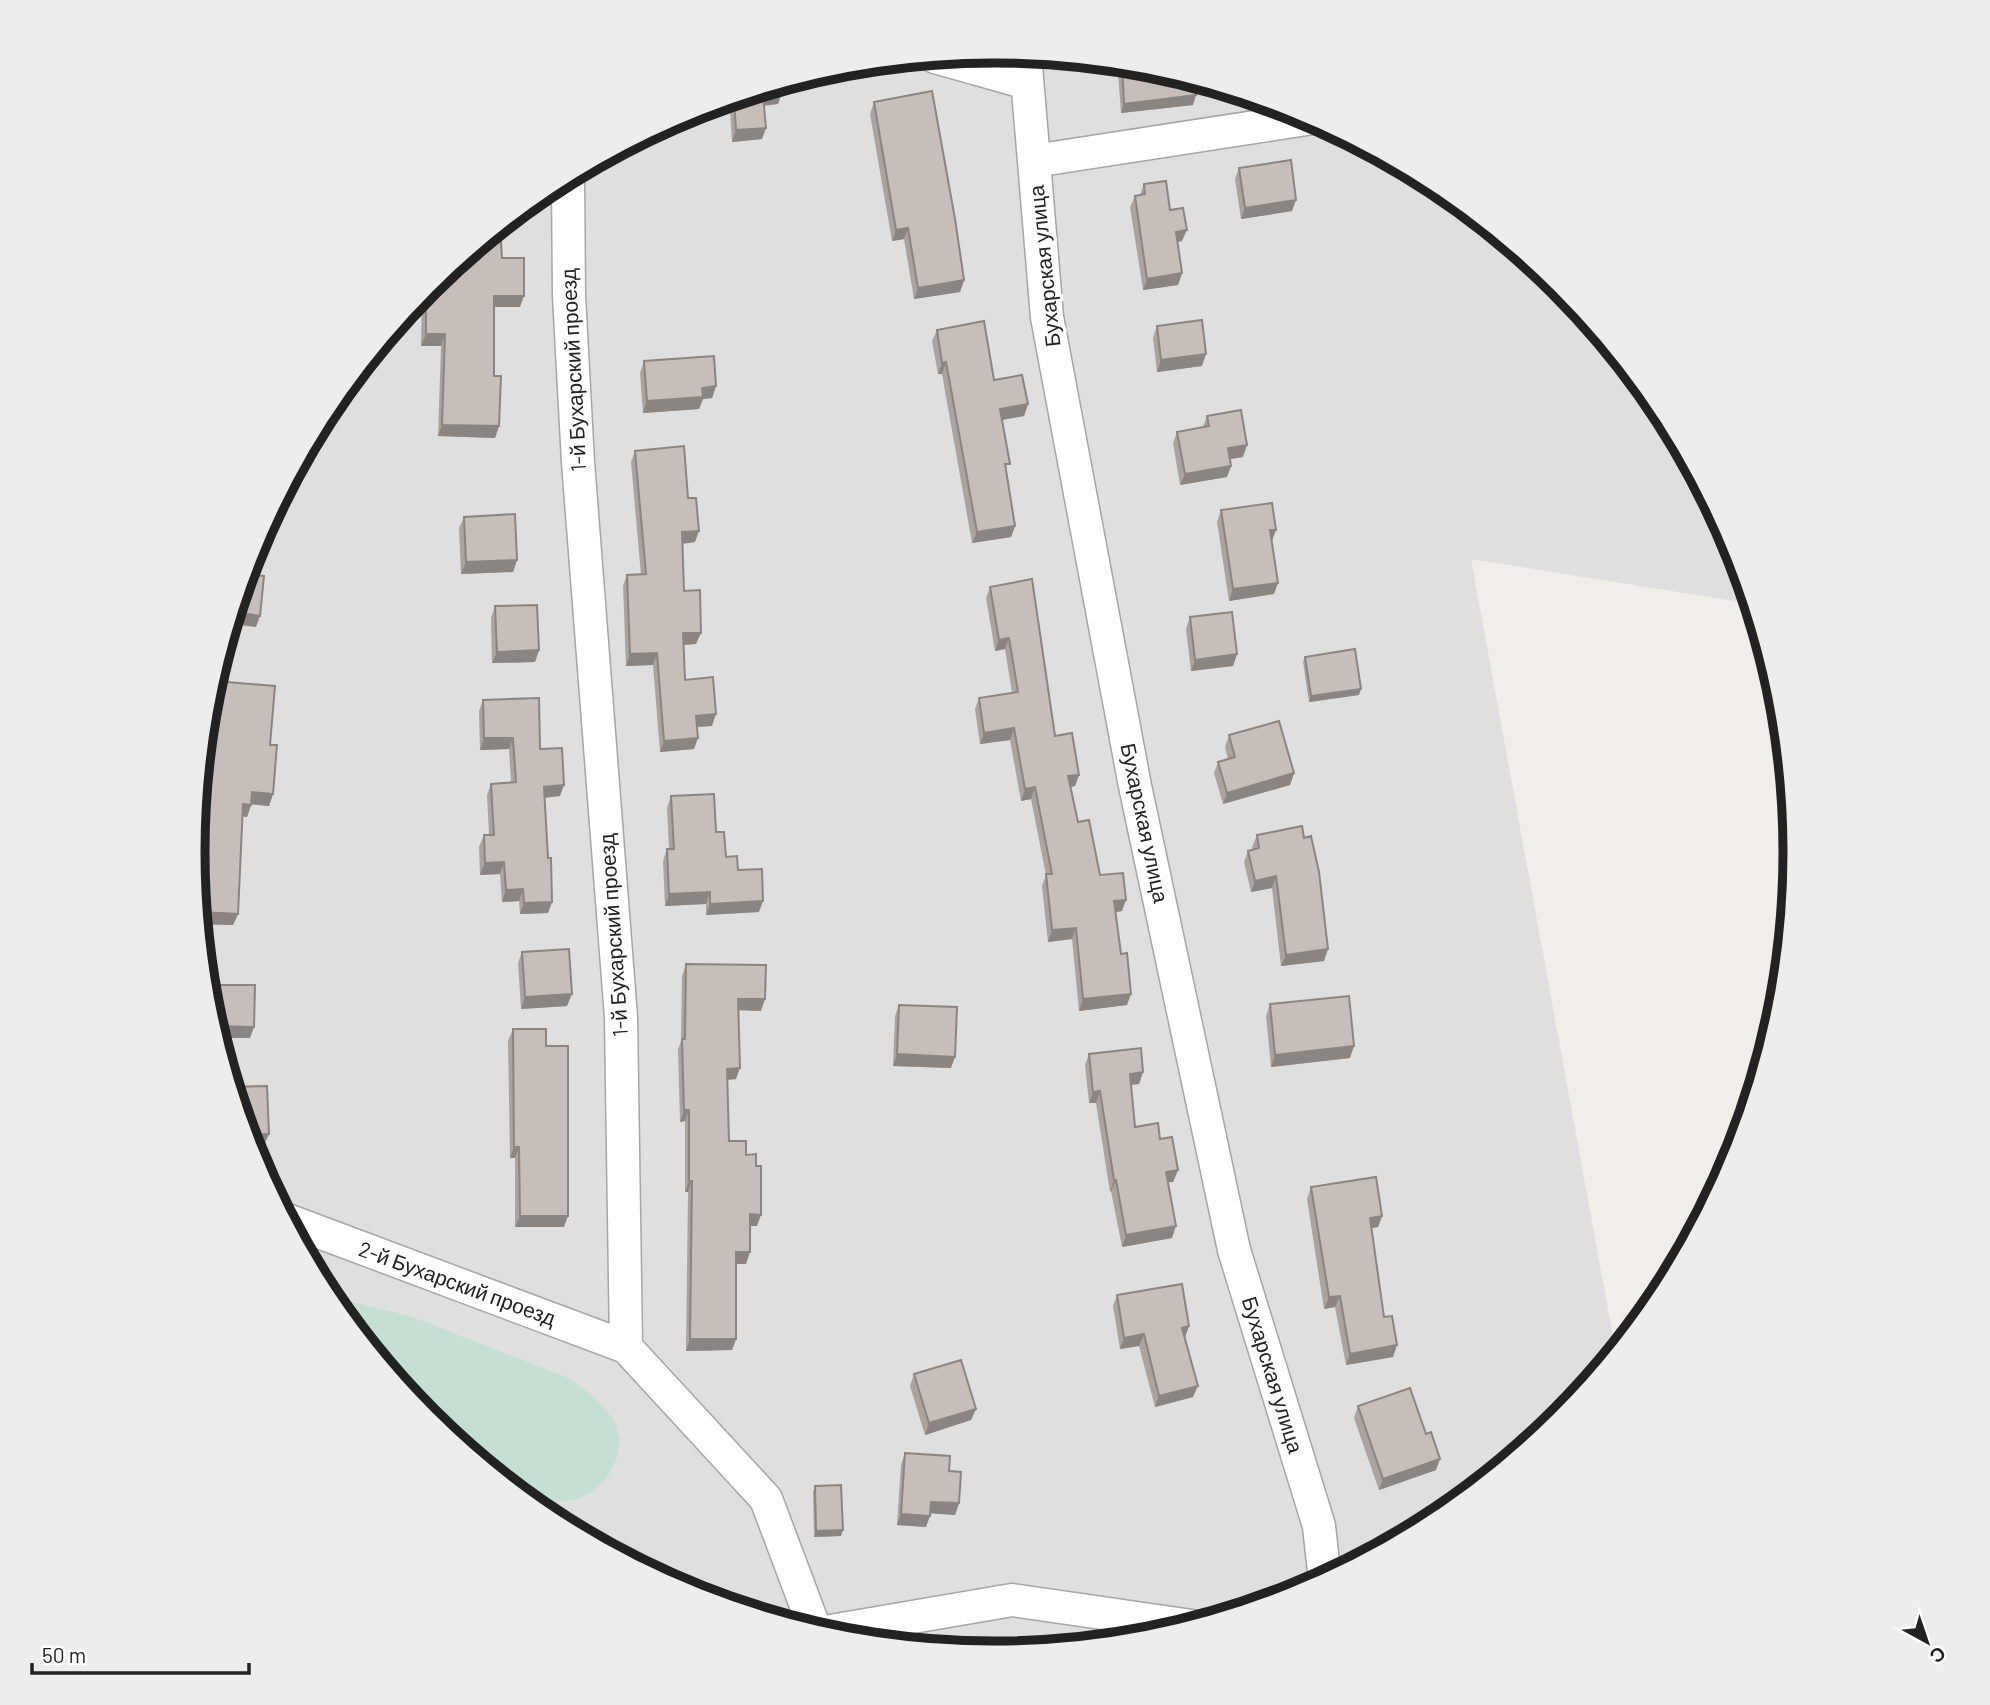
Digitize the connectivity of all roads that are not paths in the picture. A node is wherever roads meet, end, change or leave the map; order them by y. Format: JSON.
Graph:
{"nodes":[{"id":1,"x":987,"y":63,"type":"edge"},
{"id":2,"x":1026,"y":68,"type":"edge"},
{"id":3,"x":1292,"y":121,"type":"edge"},
{"id":4,"x":1034,"y":161,"type":"junction"},
{"id":5,"x":568,"y":189,"type":"edge"},
{"id":6,"x":299,"y":1224,"type":"edge"},
{"id":7,"x":626,"y":1347,"type":"junction"},
{"id":8,"x":1324,"y":1570,"type":"edge"},
{"id":9,"x":813,"y":1620,"type":"edge"},
{"id":10,"x":1168,"y":1622,"type":"edge"},
{"id":11,"x":847,"y":1628,"type":"edge"}],
"edges":[{"from":1,"to":2,"type":"street"},
{"from":2,"to":4,"type":"street","name":"Бухарская улица"},
{"from":3,"to":4,"type":"street"},
{"from":4,"to":8,"type":"street","name":"Бухарская улица"},
{"from":5,"to":7,"type":"street","name":"1-й Бухарский проезд"},
{"from":6,"to":7,"type":"street","name":"2-й Бухарский проезд"},
{"from":7,"to":9,"type":"street"},
{"from":10,"to":11,"type":"street"}]}
